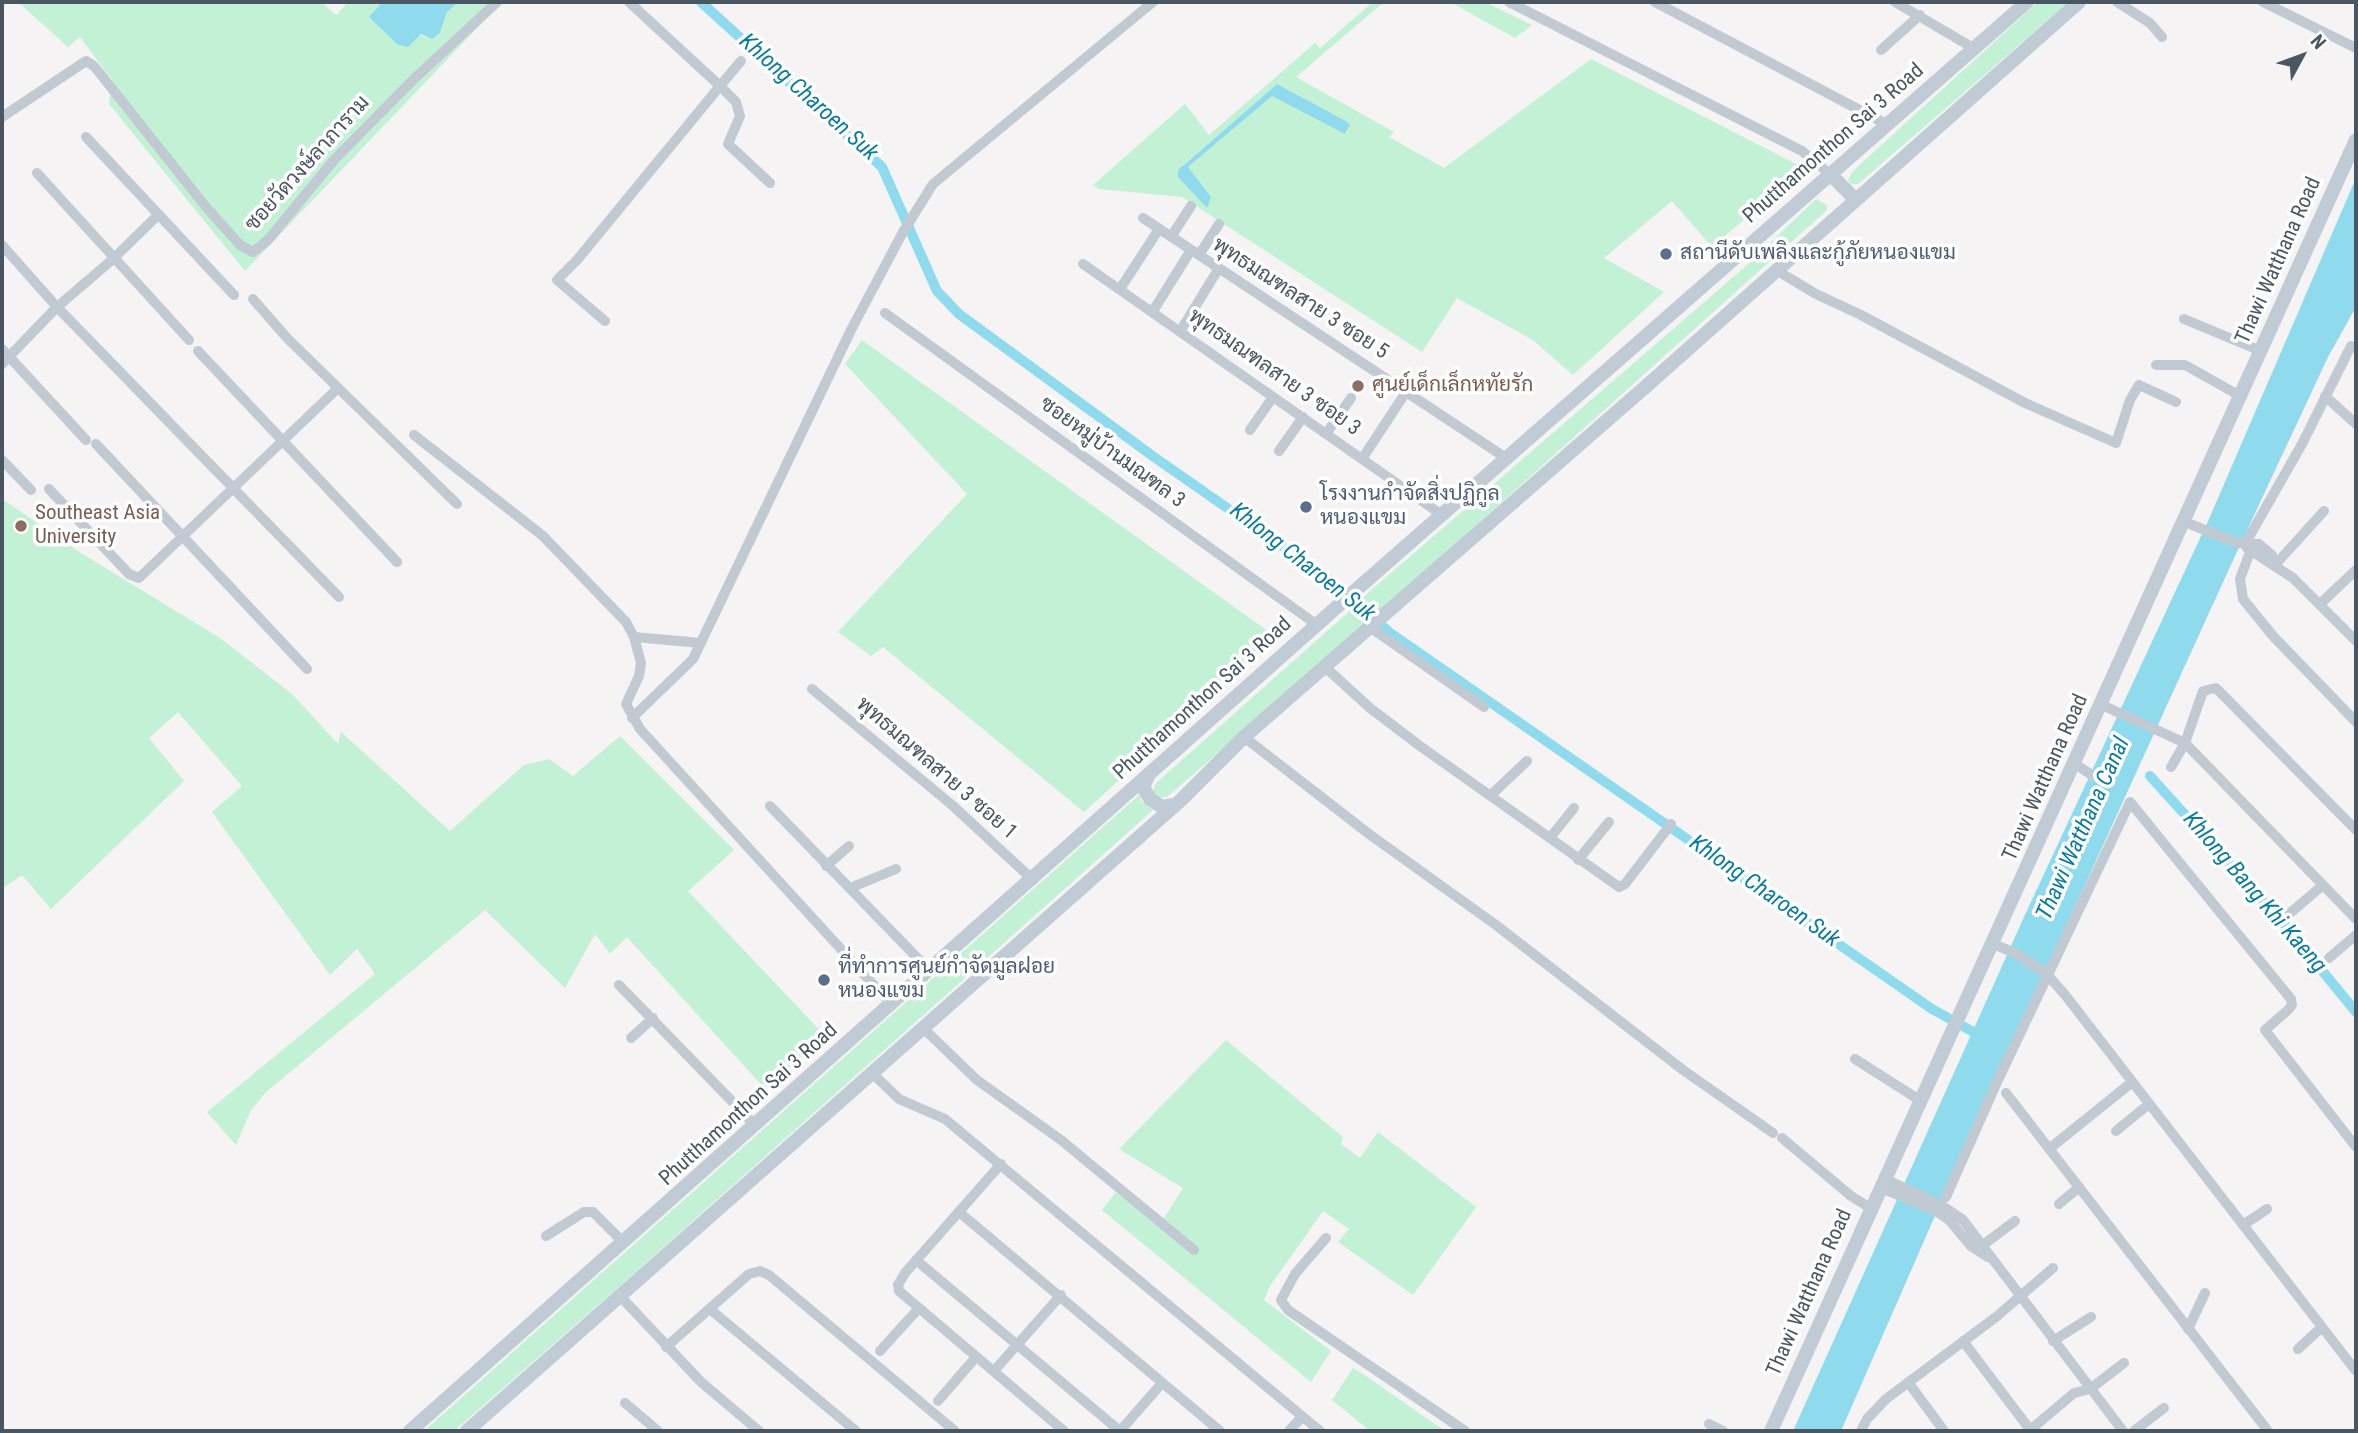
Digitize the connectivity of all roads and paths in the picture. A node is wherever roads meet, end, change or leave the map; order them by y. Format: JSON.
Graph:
{"nodes":[{"id":1,"x":497,"y":2,"type":"edge"},
{"id":2,"x":629,"y":2,"type":"edge"},
{"id":3,"x":1153,"y":2,"type":"edge"},
{"id":4,"x":1509,"y":2,"type":"edge"},
{"id":5,"x":1655,"y":2,"type":"edge"},
{"id":6,"x":1895,"y":2,"type":"edge"},
{"id":7,"x":2027,"y":2,"type":"edge"},
{"id":8,"x":2079,"y":2,"type":"edge"},
{"id":9,"x":2117,"y":2,"type":"edge"},
{"id":10,"x":2263,"y":2,"type":"edge"},
{"id":11,"x":1920,"y":15,"type":"junction"},
{"id":12,"x":2162,"y":37,"type":"dead end"},
{"id":13,"x":1975,"y":48,"type":"junction"},
{"id":14,"x":2356,"y":48,"type":"edge"},
{"id":15,"x":1881,"y":50,"type":"dead end"},
{"id":16,"x":741,"y":61,"type":"dead end"},
{"id":17,"x":720,"y":86,"type":"junction"},
{"id":18,"x":2,"y":117,"type":"edge"},
{"id":19,"x":1888,"y":125,"type":"junction"},
{"id":20,"x":86,"y":137,"type":"dead end"},
{"id":21,"x":2356,"y":140,"type":"edge"},
{"id":22,"x":37,"y":173,"type":"dead end"},
{"id":23,"x":1831,"y":175,"type":"junction"},
{"id":24,"x":770,"y":183,"type":"dead end"},
{"id":25,"x":1856,"y":200,"type":"junction"},
{"id":26,"x":1191,"y":206,"type":"dead end"},
{"id":27,"x":159,"y":214,"type":"junction"},
{"id":28,"x":1143,"y":218,"type":"dead end"},
{"id":29,"x":1219,"y":224,"type":"dead end"},
{"id":30,"x":1159,"y":229,"type":"junction"},
{"id":31,"x":1171,"y":237,"type":"junction"},
{"id":32,"x":2,"y":245,"type":"edge"},
{"id":33,"x":1195,"y":252,"type":"junction"},
{"id":34,"x":113,"y":259,"type":"junction"},
{"id":35,"x":1083,"y":264,"type":"dead end"},
{"id":36,"x":1219,"y":268,"type":"junction"},
{"id":37,"x":1776,"y":270,"type":"junction"},
{"id":38,"x":1120,"y":289,"type":"junction"},
{"id":39,"x":234,"y":295,"type":"dead end"},
{"id":40,"x":253,"y":299,"type":"dead end"},
{"id":41,"x":57,"y":307,"type":"junction"},
{"id":42,"x":1153,"y":311,"type":"junction"},
{"id":43,"x":885,"y":313,"type":"dead end"},
{"id":44,"x":2184,"y":319,"type":"dead end"},
{"id":45,"x":605,"y":321,"type":"dead end"},
{"id":46,"x":1181,"y":330,"type":"junction"},
{"id":47,"x":189,"y":340,"type":"dead end"},
{"id":48,"x":2351,"y":346,"type":"dead end"},
{"id":49,"x":198,"y":351,"type":"dead end"},
{"id":50,"x":2261,"y":351,"type":"junction"},
{"id":51,"x":4,"y":357,"type":"edge"},
{"id":52,"x":2156,"y":365,"type":"dead end"},
{"id":53,"x":338,"y":388,"type":"junction"},
{"id":54,"x":1406,"y":392,"type":"junction"},
{"id":55,"x":2325,"y":396,"type":"junction"},
{"id":56,"x":1273,"y":397,"type":"junction"},
{"id":57,"x":2242,"y":397,"type":"junction"},
{"id":58,"x":1351,"y":398,"type":"dead end"},
{"id":59,"x":2176,"y":402,"type":"dead end"},
{"id":60,"x":1303,"y":418,"type":"junction"},
{"id":61,"x":2356,"y":425,"type":"edge"},
{"id":62,"x":1250,"y":430,"type":"dead end"},
{"id":63,"x":1326,"y":433,"type":"junction"},
{"id":64,"x":414,"y":435,"type":"dead end"},
{"id":65,"x":283,"y":440,"type":"junction"},
{"id":66,"x":1279,"y":452,"type":"dead end"},
{"id":67,"x":1506,"y":458,"type":"junction"},
{"id":68,"x":1362,"y":459,"type":"junction"},
{"id":69,"x":2,"y":460,"type":"edge"},
{"id":70,"x":234,"y":488,"type":"junction"},
{"id":71,"x":31,"y":489,"type":"dead end"},
{"id":72,"x":49,"y":489,"type":"dead end"},
{"id":73,"x":457,"y":504,"type":"dead end"},
{"id":74,"x":2324,"y":511,"type":"dead end"},
{"id":75,"x":1442,"y":515,"type":"junction"},
{"id":76,"x":2185,"y":522,"type":"junction"},
{"id":77,"x":182,"y":536,"type":"junction"},
{"id":78,"x":2244,"y":547,"type":"junction"},
{"id":79,"x":397,"y":562,"type":"dead end"},
{"id":80,"x":2275,"y":565,"type":"junction"},
{"id":81,"x":2356,"y":570,"type":"edge"},
{"id":82,"x":339,"y":597,"type":"dead end"},
{"id":83,"x":2320,"y":604,"type":"junction"},
{"id":84,"x":1376,"y":624,"type":"junction"},
{"id":85,"x":1317,"y":625,"type":"junction"},
{"id":86,"x":634,"y":637,"type":"junction"},
{"id":87,"x":2356,"y":641,"type":"edge"},
{"id":88,"x":701,"y":643,"type":"junction"},
{"id":89,"x":1325,"y":667,"type":"junction"},
{"id":90,"x":307,"y":669,"type":"dead end"},
{"id":91,"x":812,"y":689,"type":"dead end"},
{"id":92,"x":2102,"y":705,"type":"junction"},
{"id":93,"x":1484,"y":707,"type":"dead end"},
{"id":94,"x":632,"y":718,"type":"junction"},
{"id":95,"x":2356,"y":722,"type":"edge"},
{"id":96,"x":1244,"y":737,"type":"junction"},
{"id":97,"x":2185,"y":743,"type":"junction"},
{"id":98,"x":1527,"y":761,"type":"dead end"},
{"id":99,"x":2075,"y":764,"type":"junction"},
{"id":100,"x":2171,"y":767,"type":"dead end"},
{"id":101,"x":1147,"y":776,"type":"junction"},
{"id":102,"x":2095,"y":777,"type":"dead end"},
{"id":103,"x":1491,"y":795,"type":"junction"},
{"id":104,"x":1174,"y":805,"type":"junction"},
{"id":105,"x":770,"y":806,"type":"dead end"},
{"id":106,"x":1574,"y":808,"type":"dead end"},
{"id":107,"x":1609,"y":821,"type":"dead end"},
{"id":108,"x":1668,"y":828,"type":"dead end"},
{"id":109,"x":2356,"y":830,"type":"edge"},
{"id":110,"x":1550,"y":838,"type":"junction"},
{"id":111,"x":849,"y":846,"type":"dead end"},
{"id":112,"x":1578,"y":860,"type":"junction"},
{"id":113,"x":826,"y":866,"type":"junction"},
{"id":114,"x":896,"y":869,"type":"dead end"},
{"id":115,"x":1033,"y":880,"type":"junction"},
{"id":116,"x":2323,"y":885,"type":"junction"},
{"id":117,"x":850,"y":888,"type":"junction"},
{"id":118,"x":2290,"y":914,"type":"dead end"},
{"id":119,"x":2356,"y":919,"type":"edge"},
{"id":120,"x":2356,"y":934,"type":"edge"},
{"id":121,"x":1993,"y":944,"type":"junction"},
{"id":122,"x":2329,"y":958,"type":"dead end"},
{"id":123,"x":930,"y":971,"type":"junction"},
{"id":124,"x":2047,"y":974,"type":"junction"},
{"id":125,"x":619,"y":985,"type":"dead end"},
{"id":126,"x":892,"y":1005,"type":"junction"},
{"id":127,"x":653,"y":1018,"type":"junction"},
{"id":128,"x":923,"y":1028,"type":"junction"},
{"id":129,"x":631,"y":1038,"type":"dead end"},
{"id":130,"x":1855,"y":1059,"type":"dead end"},
{"id":131,"x":873,"y":1073,"type":"junction"},
{"id":132,"x":2131,"y":1083,"type":"junction"},
{"id":133,"x":2006,"y":1093,"type":"dead end"},
{"id":134,"x":1922,"y":1101,"type":"junction"},
{"id":135,"x":2149,"y":1104,"type":"junction"},
{"id":136,"x":756,"y":1126,"type":"junction"},
{"id":137,"x":2116,"y":1131,"type":"dead end"},
{"id":138,"x":2356,"y":1147,"type":"edge"},
{"id":139,"x":2049,"y":1149,"type":"junction"},
{"id":140,"x":1000,"y":1164,"type":"junction"},
{"id":141,"x":1883,"y":1184,"type":"junction"},
{"id":142,"x":2078,"y":1188,"type":"junction"},
{"id":143,"x":1941,"y":1204,"type":"junction"},
{"id":144,"x":2059,"y":1204,"type":"dead end"},
{"id":145,"x":1871,"y":1209,"type":"junction"},
{"id":146,"x":2267,"y":1209,"type":"dead end"},
{"id":147,"x":959,"y":1212,"type":"junction"},
{"id":148,"x":2015,"y":1221,"type":"dead end"},
{"id":149,"x":2243,"y":1225,"type":"junction"},
{"id":150,"x":546,"y":1236,"type":"dead end"},
{"id":151,"x":1326,"y":1238,"type":"dead end"},
{"id":152,"x":624,"y":1243,"type":"junction"},
{"id":153,"x":1979,"y":1248,"type":"junction"},
{"id":154,"x":1194,"y":1250,"type":"dead end"},
{"id":155,"x":916,"y":1261,"type":"junction"},
{"id":156,"x":2053,"y":1268,"type":"dead end"},
{"id":157,"x":2205,"y":1293,"type":"dead end"},
{"id":158,"x":1061,"y":1295,"type":"junction"},
{"id":159,"x":2018,"y":1295,"type":"junction"},
{"id":160,"x":621,"y":1297,"type":"junction"},
{"id":161,"x":919,"y":1308,"type":"junction"},
{"id":162,"x":711,"y":1310,"type":"junction"},
{"id":163,"x":2091,"y":1317,"type":"dead end"},
{"id":164,"x":2322,"y":1327,"type":"junction"},
{"id":165,"x":2188,"y":1329,"type":"junction"},
{"id":166,"x":2053,"y":1340,"type":"junction"},
{"id":167,"x":1963,"y":1341,"type":"junction"},
{"id":168,"x":1015,"y":1345,"type":"junction"},
{"id":169,"x":666,"y":1347,"type":"junction"},
{"id":170,"x":2298,"y":1349,"type":"dead end"},
{"id":171,"x":880,"y":1350,"type":"dead end"},
{"id":172,"x":976,"y":1357,"type":"junction"},
{"id":173,"x":2124,"y":1363,"type":"dead end"},
{"id":174,"x":993,"y":1371,"type":"junction"},
{"id":175,"x":2356,"y":1371,"type":"edge"},
{"id":176,"x":1908,"y":1382,"type":"junction"},
{"id":177,"x":1162,"y":1383,"type":"junction"},
{"id":178,"x":2090,"y":1389,"type":"junction"},
{"id":179,"x":938,"y":1401,"type":"dead end"},
{"id":180,"x":625,"y":1403,"type":"dead end"},
{"id":181,"x":2164,"y":1408,"type":"dead end"},
{"id":182,"x":1302,"y":1416,"type":"junction"},
{"id":183,"x":1709,"y":1424,"type":"dead end"},
{"id":184,"x":1052,"y":1428,"type":"edge"},
{"id":185,"x":1863,"y":1430,"type":"edge"},
{"id":186,"x":410,"y":1431,"type":"edge"},
{"id":187,"x":467,"y":1431,"type":"edge"},
{"id":188,"x":658,"y":1431,"type":"edge"},
{"id":189,"x":759,"y":1431,"type":"edge"},
{"id":190,"x":856,"y":1431,"type":"edge"},
{"id":191,"x":955,"y":1431,"type":"edge"},
{"id":192,"x":1064,"y":1431,"type":"edge"},
{"id":193,"x":1120,"y":1431,"type":"edge"},
{"id":194,"x":1220,"y":1431,"type":"edge"},
{"id":195,"x":1289,"y":1431,"type":"edge"},
{"id":196,"x":1320,"y":1431,"type":"edge"},
{"id":197,"x":1465,"y":1431,"type":"edge"},
{"id":198,"x":1723,"y":1431,"type":"edge"},
{"id":199,"x":1771,"y":1431,"type":"edge"},
{"id":200,"x":1944,"y":1431,"type":"edge"},
{"id":201,"x":2030,"y":1431,"type":"edge"},
{"id":202,"x":2123,"y":1431,"type":"edge"},
{"id":203,"x":2134,"y":1431,"type":"edge"},
{"id":204,"x":2268,"y":1431,"type":"edge"}],
"edges":[{"from":1,"to":18,"type":"street","name":"ซอยวัดวงษ์ลาภาราม"},
{"from":2,"to":17,"type":"street"},
{"from":3,"to":88,"type":"street"},
{"from":4,"to":23,"type":"street"},
{"from":5,"to":19,"type":"street"},
{"from":6,"to":11,"type":"street"},
{"from":7,"to":13,"type":"main road","name":"Phutthamonthon Sai 3 Road"},
{"from":8,"to":25,"type":"main road"},
{"from":9,"to":12,"type":"street"},
{"from":10,"to":14,"type":"street"},
{"from":11,"to":13,"type":"street"},
{"from":11,"to":15,"type":"street"},
{"from":13,"to":19,"type":"main road","name":"Phutthamonthon Sai 3 Road"},
{"from":16,"to":17,"type":"street"},
{"from":17,"to":24,"type":"street"},
{"from":17,"to":45,"type":"street"},
{"from":19,"to":23,"type":"main road","name":"Phutthamonthon Sai 3 Road"},
{"from":20,"to":27,"type":"street"},
{"from":21,"to":50,"type":"main road","name":"Thawi Watthana Road"},
{"from":22,"to":34,"type":"street"},
{"from":23,"to":25,"type":"main road"},
{"from":23,"to":67,"type":"main road","name":"Phutthamonthon Sai 3 Road"},
{"from":25,"to":37,"type":"main road"},
{"from":26,"to":31,"type":"street"},
{"from":27,"to":34,"type":"street"},
{"from":27,"to":39,"type":"street"},
{"from":28,"to":30,"type":"street","name":"พุทธมณฑลสาย 3 ซอย 5"},
{"from":29,"to":33,"type":"street"},
{"from":30,"to":31,"type":"street","name":"พุทธมณฑลสาย 3 ซอย 5"},
{"from":30,"to":38,"type":"street"},
{"from":31,"to":33,"type":"street","name":"พุทธมณฑลสาย 3 ซอย 5"},
{"from":32,"to":41,"type":"street"},
{"from":33,"to":36,"type":"street","name":"พุทธมณฑลสาย 3 ซอย 5"},
{"from":33,"to":42,"type":"street"},
{"from":34,"to":41,"type":"street"},
{"from":34,"to":47,"type":"street"},
{"from":35,"to":38,"type":"street","name":"พุทธมณฑลสาย 3 ซอย 3"},
{"from":36,"to":46,"type":"street"},
{"from":36,"to":54,"type":"street","name":"พุทธมณฑลสาย 3 ซอย 5"},
{"from":37,"to":59,"type":"street"},
{"from":37,"to":84,"type":"main road"},
{"from":38,"to":42,"type":"street","name":"พุทธมณฑลสาย 3 ซอย 3"},
{"from":40,"to":53,"type":"street"},
{"from":41,"to":51,"type":"street"},
{"from":41,"to":70,"type":"street"},
{"from":42,"to":46,"type":"street","name":"พุทธมณฑลสาย 3 ซอย 3"},
{"from":43,"to":85,"type":"street","name":"ซอยหมู่บ้านมณฑล 3"},
{"from":44,"to":50,"type":"street"},
{"from":46,"to":56,"type":"street","name":"พุทธมณฑลสาย 3 ซอย 3"},
{"from":48,"to":55,"type":"street"},
{"from":49,"to":65,"type":"street"},
{"from":50,"to":57,"type":"main road","name":"Thawi Watthana Road"},
{"from":51,"to":77,"type":"street"},
{"from":52,"to":57,"type":"street"},
{"from":53,"to":65,"type":"street"},
{"from":53,"to":73,"type":"street"},
{"from":54,"to":67,"type":"street","name":"พุทธมณฑลสาย 3 ซอย 5"},
{"from":54,"to":68,"type":"street"},
{"from":55,"to":61,"type":"street"},
{"from":55,"to":78,"type":"street"},
{"from":56,"to":60,"type":"street","name":"พุทธมณฑลสาย 3 ซอย 3"},
{"from":56,"to":62,"type":"street"},
{"from":57,"to":76,"type":"main road","name":"Thawi Watthana Road"},
{"from":58,"to":63,"type":"street"},
{"from":60,"to":63,"type":"street","name":"พุทธมณฑลสาย 3 ซอย 3"},
{"from":60,"to":66,"type":"street"},
{"from":63,"to":68,"type":"street","name":"พุทธมณฑลสาย 3 ซอย 3"},
{"from":64,"to":86,"type":"street"},
{"from":65,"to":70,"type":"street"},
{"from":65,"to":79,"type":"street"},
{"from":67,"to":75,"type":"main road","name":"Phutthamonthon Sai 3 Road"},
{"from":68,"to":75,"type":"street","name":"พุทธมณฑลสาย 3 ซอย 3"},
{"from":69,"to":71,"type":"street"},
{"from":70,"to":77,"type":"street"},
{"from":70,"to":82,"type":"street"},
{"from":72,"to":77,"type":"street"},
{"from":74,"to":80,"type":"street"},
{"from":75,"to":85,"type":"main road","name":"Phutthamonthon Sai 3 Road"},
{"from":76,"to":78,"type":"street"},
{"from":76,"to":92,"type":"main road","name":"Thawi Watthana Road"},
{"from":77,"to":90,"type":"street"},
{"from":78,"to":80,"type":"street"},
{"from":78,"to":95,"type":"street"},
{"from":80,"to":83,"type":"street"},
{"from":81,"to":83,"type":"street"},
{"from":83,"to":87,"type":"street"},
{"from":84,"to":89,"type":"main road"},
{"from":84,"to":93,"type":"street"},
{"from":85,"to":101,"type":"main road","name":"Phutthamonthon Sai 3 Road"},
{"from":86,"to":88,"type":"street"},
{"from":86,"to":94,"type":"street"},
{"from":88,"to":94,"type":"street"},
{"from":89,"to":96,"type":"main road"},
{"from":89,"to":103,"type":"street"},
{"from":91,"to":115,"type":"street","name":"พุทธมณฑลสาย 3 ซอย 1"},
{"from":92,"to":97,"type":"street"},
{"from":92,"to":99,"type":"main road","name":"Thawi Watthana Road"},
{"from":94,"to":126,"type":"street"},
{"from":96,"to":104,"type":"main road"},
{"from":96,"to":145,"type":"street"},
{"from":97,"to":100,"type":"street"},
{"from":97,"to":109,"type":"street"},
{"from":97,"to":116,"type":"street"},
{"from":98,"to":103,"type":"street"},
{"from":99,"to":102,"type":"street"},
{"from":99,"to":121,"type":"main road","name":"Thawi Watthana Road"},
{"from":101,"to":104,"type":"main road"},
{"from":101,"to":115,"type":"main road","name":"Phutthamonthon Sai 3 Road"},
{"from":103,"to":110,"type":"street"},
{"from":104,"to":128,"type":"main road"},
{"from":105,"to":113,"type":"street"},
{"from":106,"to":110,"type":"street"},
{"from":107,"to":112,"type":"street"},
{"from":108,"to":112,"type":"street"},
{"from":110,"to":112,"type":"street"},
{"from":111,"to":113,"type":"street"},
{"from":113,"to":117,"type":"street"},
{"from":114,"to":117,"type":"street"},
{"from":115,"to":123,"type":"main road","name":"Phutthamonthon Sai 3 Road"},
{"from":116,"to":118,"type":"street"},
{"from":116,"to":119,"type":"street"},
{"from":117,"to":123,"type":"street"},
{"from":120,"to":122,"type":"street"},
{"from":121,"to":124,"type":"street"},
{"from":121,"to":134,"type":"main road","name":"Thawi Watthana Road"},
{"from":123,"to":126,"type":"main road","name":"Phutthamonthon Sai 3 Road"},
{"from":124,"to":132,"type":"street"},
{"from":124,"to":138,"type":"street"},
{"from":124,"to":143,"type":"street"},
{"from":125,"to":127,"type":"street"},
{"from":126,"to":136,"type":"main road","name":"Phutthamonthon Sai 3 Road"},
{"from":127,"to":129,"type":"street"},
{"from":127,"to":136,"type":"street"},
{"from":128,"to":131,"type":"main road"},
{"from":128,"to":154,"type":"street"},
{"from":130,"to":134,"type":"street"},
{"from":131,"to":140,"type":"street"},
{"from":131,"to":160,"type":"main road"},
{"from":132,"to":135,"type":"street"},
{"from":132,"to":139,"type":"street"},
{"from":133,"to":139,"type":"street"},
{"from":134,"to":141,"type":"main road","name":"Thawi Watthana Road"},
{"from":135,"to":137,"type":"street"},
{"from":135,"to":149,"type":"street"},
{"from":136,"to":152,"type":"main road","name":"Phutthamonthon Sai 3 Road"},
{"from":139,"to":142,"type":"street"},
{"from":140,"to":147,"type":"street"},
{"from":140,"to":182,"type":"street"},
{"from":141,"to":143,"type":"street"},
{"from":141,"to":145,"type":"main road","name":"Thawi Watthana Road"},
{"from":142,"to":144,"type":"street"},
{"from":142,"to":165,"type":"street"},
{"from":143,"to":153,"type":"street"},
{"from":145,"to":199,"type":"main road","name":"Thawi Watthana Road"},
{"from":146,"to":149,"type":"street"},
{"from":147,"to":155,"type":"street"},
{"from":147,"to":158,"type":"street"},
{"from":148,"to":153,"type":"street"},
{"from":149,"to":164,"type":"street"},
{"from":150,"to":152,"type":"street"},
{"from":151,"to":197,"type":"street"},
{"from":152,"to":186,"type":"main road","name":"Phutthamonthon Sai 3 Road"},
{"from":153,"to":159,"type":"street"},
{"from":155,"to":161,"type":"street"},
{"from":155,"to":168,"type":"street"},
{"from":156,"to":159,"type":"street"},
{"from":157,"to":165,"type":"street"},
{"from":158,"to":168,"type":"street"},
{"from":158,"to":177,"type":"street"},
{"from":159,"to":166,"type":"street"},
{"from":159,"to":167,"type":"street"},
{"from":160,"to":169,"type":"street"},
{"from":160,"to":187,"type":"main road"},
{"from":161,"to":171,"type":"street"},
{"from":161,"to":172,"type":"street"},
{"from":162,"to":169,"type":"street"},
{"from":162,"to":190,"type":"street"},
{"from":162,"to":191,"type":"street"},
{"from":163,"to":166,"type":"street"},
{"from":164,"to":170,"type":"street"},
{"from":164,"to":175,"type":"street"},
{"from":165,"to":204,"type":"street"},
{"from":166,"to":178,"type":"street"},
{"from":167,"to":176,"type":"street"},
{"from":167,"to":201,"type":"street"},
{"from":168,"to":174,"type":"street"},
{"from":168,"to":193,"type":"street"},
{"from":169,"to":189,"type":"street"},
{"from":172,"to":174,"type":"street"},
{"from":172,"to":179,"type":"street"},
{"from":173,"to":178,"type":"street"},
{"from":174,"to":184,"type":"street"},
{"from":176,"to":185,"type":"street"},
{"from":176,"to":200,"type":"street"},
{"from":177,"to":193,"type":"street"},
{"from":177,"to":194,"type":"street"},
{"from":178,"to":201,"type":"street"},
{"from":178,"to":202,"type":"street"},
{"from":180,"to":188,"type":"street"},
{"from":181,"to":203,"type":"street"},
{"from":182,"to":195,"type":"street"},
{"from":182,"to":196,"type":"street"},
{"from":183,"to":198,"type":"street"},
{"from":184,"to":192,"type":"street"}]}
